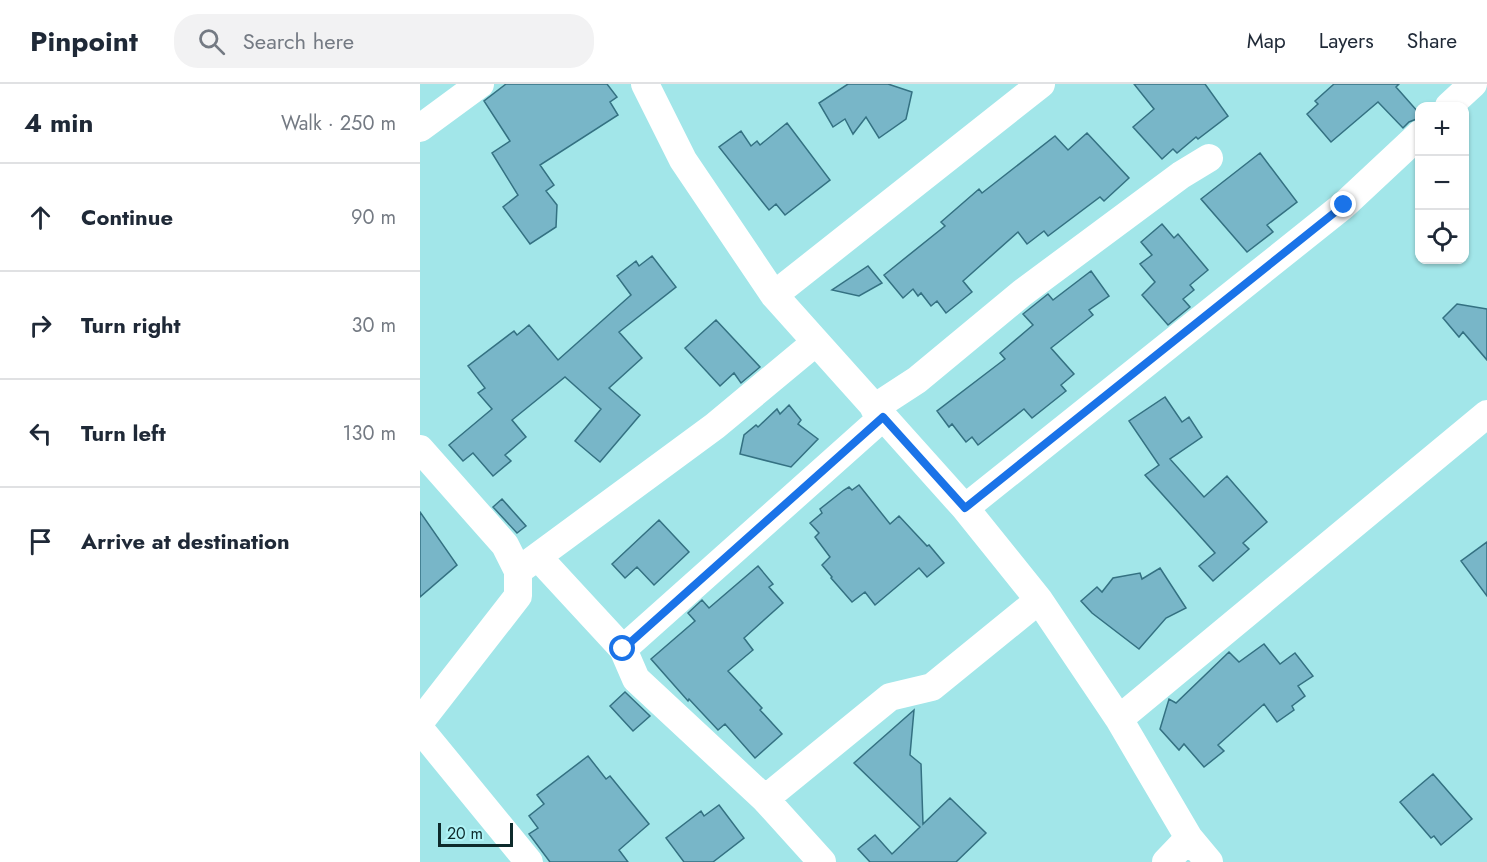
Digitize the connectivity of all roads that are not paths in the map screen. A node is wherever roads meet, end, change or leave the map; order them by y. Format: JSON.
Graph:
{"nodes":[{"id":1,"x":480,"y":84,"type":"edge"},
{"id":2,"x":645,"y":84,"type":"edge"},
{"id":3,"x":1041,"y":84,"type":"edge"},
{"id":4,"x":1473,"y":84,"type":"edge"},
{"id":5,"x":1453,"y":102,"type":"edge"},
{"id":6,"x":420,"y":128,"type":"edge"},
{"id":7,"x":1415,"y":138,"type":"edge"},
{"id":8,"x":1209,"y":158,"type":"dead end"},
{"id":9,"x":774,"y":295,"type":"junction"},
{"id":10,"x":816,"y":342,"type":"junction"},
{"id":11,"x":879,"y":413,"type":"junction"},
{"id":12,"x":1487,"y":414,"type":"edge"},
{"id":13,"x":420,"y":449,"type":"edge"},
{"id":14,"x":965,"y":508,"type":"junction"},
{"id":15,"x":528,"y":564,"type":"junction"},
{"id":16,"x":1039,"y":600,"type":"junction"},
{"id":17,"x":623,"y":649,"type":"junction"},
{"id":18,"x":1119,"y":720,"type":"junction"},
{"id":19,"x":420,"y":722,"type":"edge"},
{"id":20,"x":420,"y":729,"type":"edge"},
{"id":21,"x":765,"y":799,"type":"junction"},
{"id":22,"x":1189,"y":838,"type":"junction"},
{"id":23,"x":528,"y":862,"type":"edge"},
{"id":24,"x":822,"y":862,"type":"edge"},
{"id":25,"x":1166,"y":862,"type":"edge"},
{"id":26,"x":1209,"y":862,"type":"edge"}],
"edges":[{"from":1,"to":6,"type":"street"},
{"from":2,"to":9,"type":"street"},
{"from":3,"to":9,"type":"street"},
{"from":4,"to":5,"type":"street"},
{"from":7,"to":14,"type":"street"},
{"from":8,"to":11,"type":"street"},
{"from":9,"to":10,"type":"street"},
{"from":10,"to":11,"type":"street"},
{"from":10,"to":15,"type":"street"},
{"from":11,"to":14,"type":"street"},
{"from":11,"to":17,"type":"street"},
{"from":12,"to":18,"type":"street"},
{"from":13,"to":15,"type":"street"},
{"from":14,"to":16,"type":"street"},
{"from":15,"to":17,"type":"street"},
{"from":15,"to":19,"type":"street"},
{"from":16,"to":18,"type":"street"},
{"from":16,"to":21,"type":"street"},
{"from":17,"to":21,"type":"street"},
{"from":18,"to":22,"type":"street"},
{"from":20,"to":23,"type":"street"},
{"from":21,"to":24,"type":"street"},
{"from":22,"to":25,"type":"street"},
{"from":22,"to":26,"type":"street"}]}
